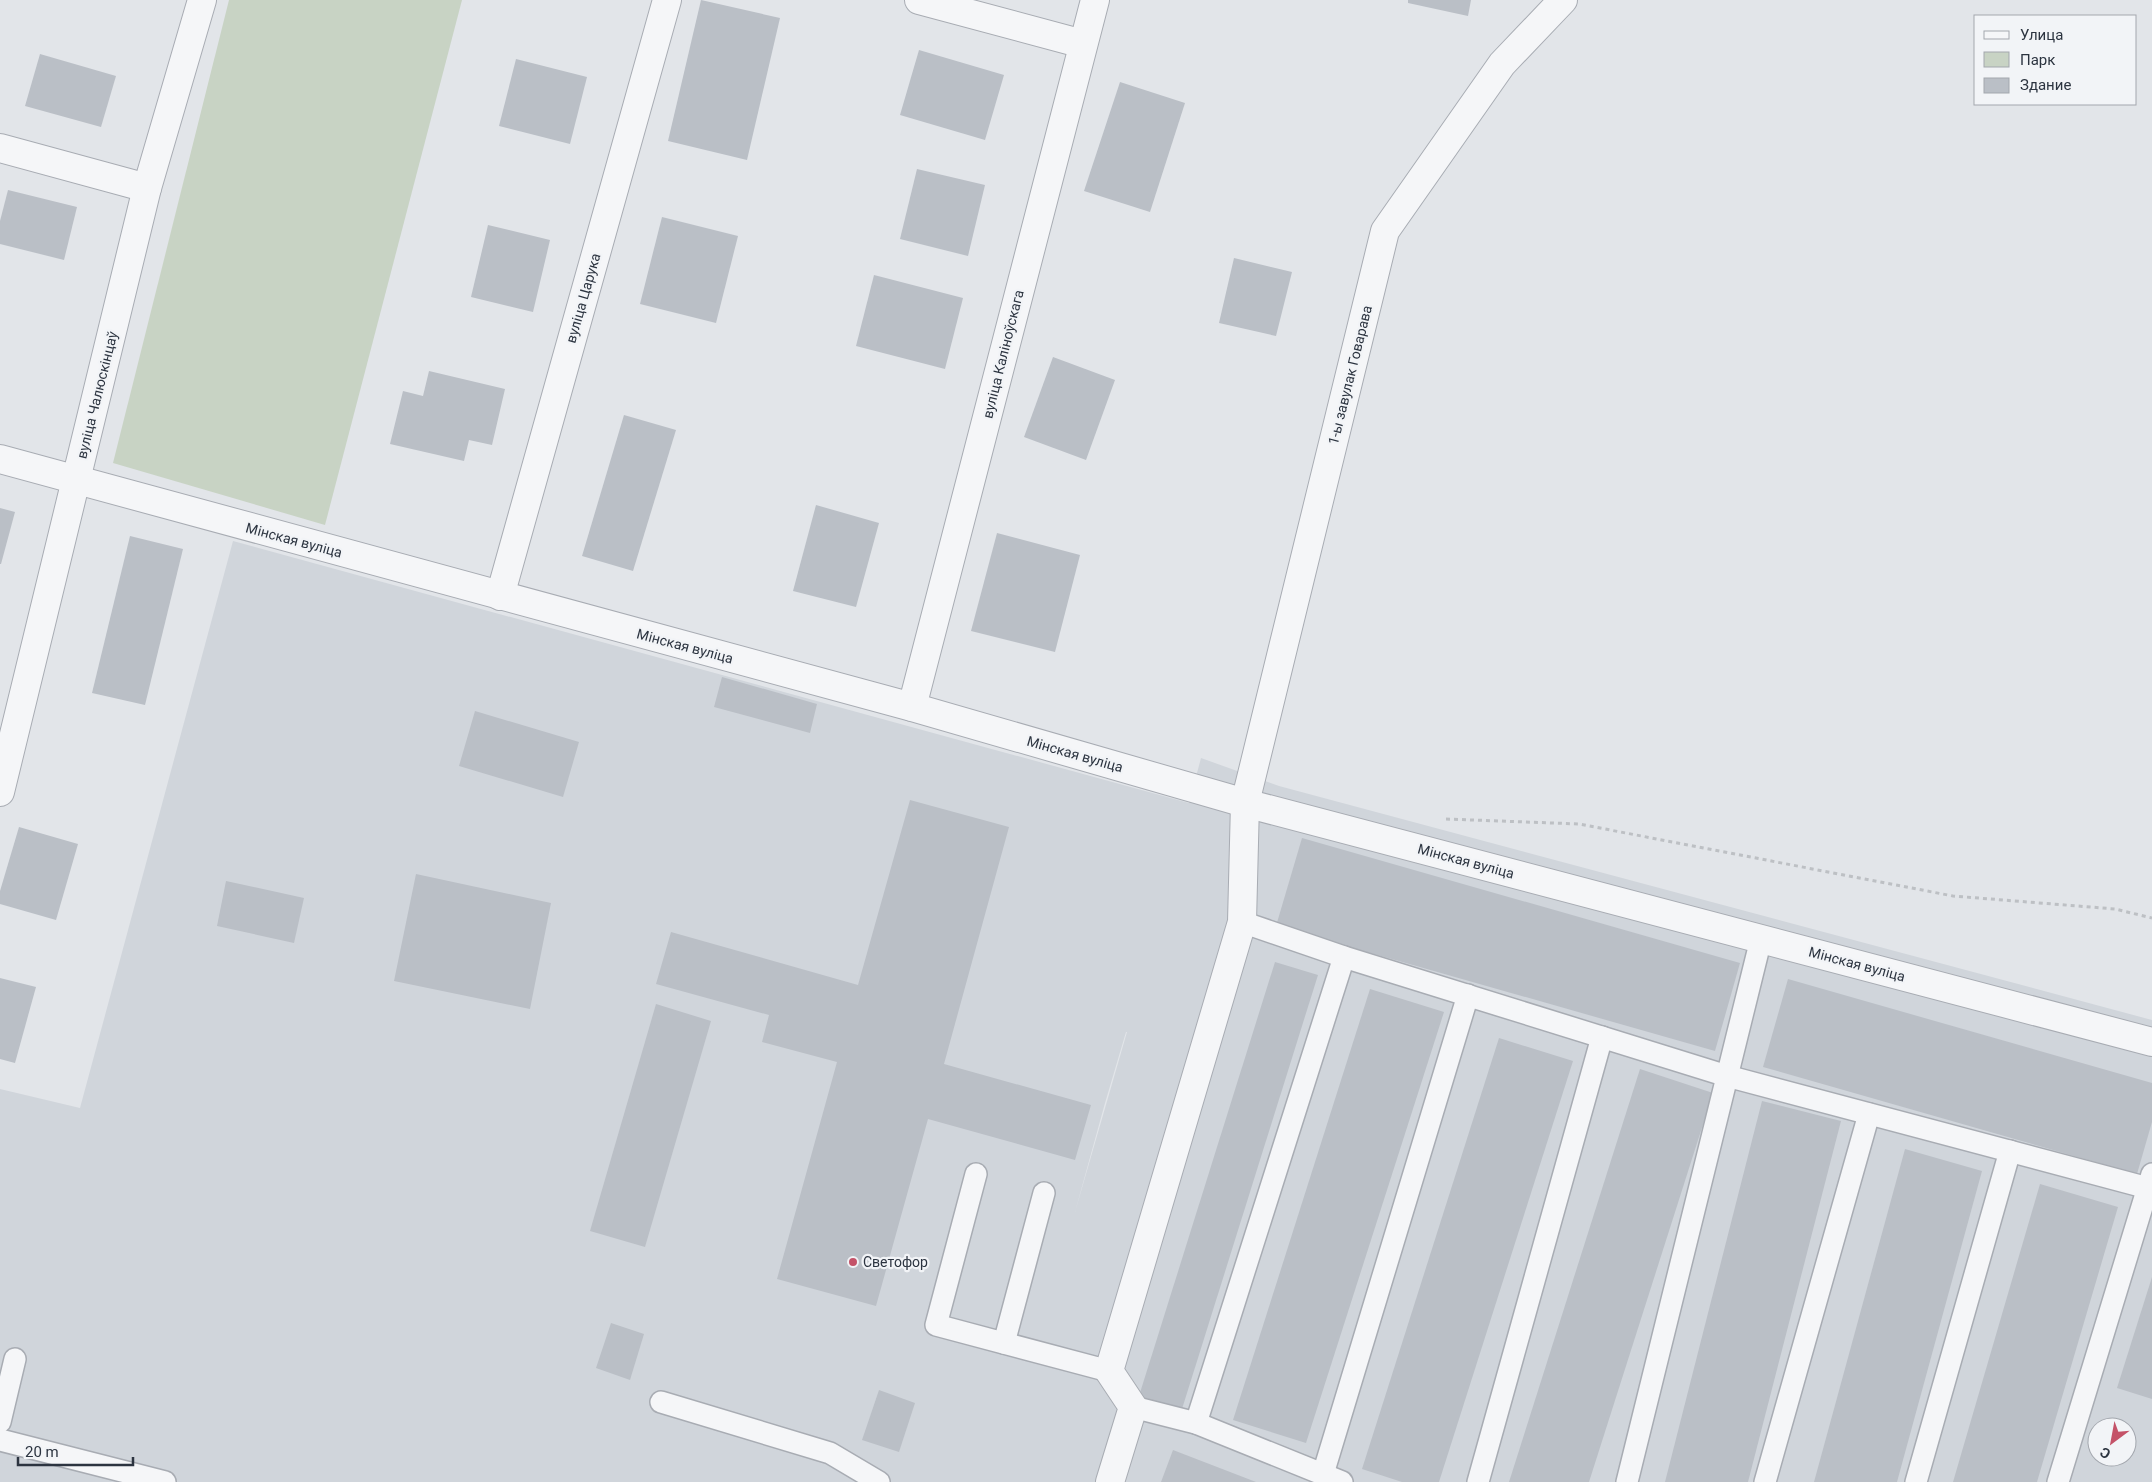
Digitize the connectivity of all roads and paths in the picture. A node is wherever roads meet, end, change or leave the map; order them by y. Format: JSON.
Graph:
{"nodes":[{"id":1,"x":202,"y":0,"type":"edge"},
{"id":2,"x":667,"y":0,"type":"edge"},
{"id":3,"x":919,"y":0,"type":"edge"},
{"id":4,"x":1095,"y":0,"type":"edge"},
{"id":5,"x":1563,"y":0,"type":"edge"},
{"id":6,"x":1083,"y":44,"type":"junction"},
{"id":7,"x":0,"y":148,"type":"edge"},
{"id":8,"x":147,"y":188,"type":"junction"},
{"id":9,"x":0,"y":459,"type":"edge"},
{"id":10,"x":76,"y":480,"type":"junction"},
{"id":11,"x":500,"y":596,"type":"junction"},
{"id":12,"x":912,"y":708,"type":"junction"},
{"id":13,"x":0,"y":792,"type":"edge"},
{"id":14,"x":1245,"y":803,"type":"junction"},
{"id":15,"x":1443,"y":819,"type":"dead end"},
{"id":16,"x":2152,"y":918,"type":"edge"},
{"id":17,"x":1242,"y":922,"type":"junction"},
{"id":18,"x":1761,"y":939,"type":"junction"},
{"id":19,"x":1344,"y":957,"type":"junction"},
{"id":20,"x":1468,"y":995,"type":"junction"},
{"id":21,"x":1602,"y":1037,"type":"junction"},
{"id":22,"x":2152,"y":1042,"type":"edge"},
{"id":23,"x":1727,"y":1076,"type":"junction"},
{"id":24,"x":1869,"y":1114,"type":"junction"},
{"id":25,"x":2010,"y":1151,"type":"junction"},
{"id":26,"x":976,"y":1174,"type":"dead end"},
{"id":27,"x":2150,"y":1181,"type":"edge"},
{"id":28,"x":1044,"y":1192,"type":"dead end"},
{"id":29,"x":1004,"y":1343,"type":"junction"},
{"id":30,"x":15,"y":1359,"type":"dead end"},
{"id":31,"x":1108,"y":1371,"type":"junction"},
{"id":32,"x":661,"y":1402,"type":"dead end"},
{"id":33,"x":1132,"y":1407,"type":"junction"},
{"id":34,"x":0,"y":1422,"type":"edge"},
{"id":35,"x":1196,"y":1423,"type":"junction"},
{"id":36,"x":0,"y":1440,"type":"edge"},
{"id":37,"x":1323,"y":1474,"type":"junction"},
{"id":38,"x":165,"y":1482,"type":"edge"},
{"id":39,"x":878,"y":1482,"type":"edge"},
{"id":40,"x":1110,"y":1482,"type":"edge"},
{"id":41,"x":1342,"y":1482,"type":"edge"},
{"id":42,"x":1478,"y":1482,"type":"edge"},
{"id":43,"x":1627,"y":1482,"type":"edge"},
{"id":44,"x":1765,"y":1482,"type":"edge"},
{"id":45,"x":1916,"y":1482,"type":"edge"},
{"id":46,"x":2058,"y":1482,"type":"edge"}],
"edges":[{"from":1,"to":8,"type":"street","name":"вуліца Чалюскінцаў"},
{"from":2,"to":11,"type":"street","name":"вуліца Царука"},
{"from":3,"to":6,"type":"street"},
{"from":4,"to":6,"type":"street","name":"вуліца Каліноўскага"},
{"from":5,"to":14,"type":"street","name":"1-ы завулак Говарава"},
{"from":6,"to":12,"type":"street","name":"вуліца Каліноўскага"},
{"from":7,"to":8,"type":"street"},
{"from":8,"to":10,"type":"street","name":"вуліца Чалюскінцаў"},
{"from":9,"to":10,"type":"street","name":"Мінская вуліца"},
{"from":10,"to":11,"type":"street","name":"Мінская вуліца"},
{"from":10,"to":13,"type":"street","name":"вуліца Чалюскінцаў"},
{"from":11,"to":12,"type":"street","name":"Мінская вуліца"},
{"from":12,"to":14,"type":"street","name":"Мінская вуліца"},
{"from":14,"to":17,"type":"street","name":"1-ы завулак Говарава"},
{"from":14,"to":18,"type":"street","name":"Мінская вуліца"},
{"from":15,"to":16,"type":"path"},
{"from":17,"to":19,"type":"lane"},
{"from":17,"to":31,"type":"street","name":"1-ы завулак Говарава"},
{"from":18,"to":22,"type":"street","name":"Мінская вуліца"},
{"from":18,"to":23,"type":"lane"},
{"from":19,"to":20,"type":"lane"},
{"from":19,"to":35,"type":"lane"},
{"from":20,"to":21,"type":"lane"},
{"from":20,"to":37,"type":"lane"},
{"from":21,"to":23,"type":"lane"},
{"from":21,"to":42,"type":"lane"},
{"from":23,"to":24,"type":"lane"},
{"from":23,"to":43,"type":"lane"},
{"from":24,"to":25,"type":"lane"},
{"from":24,"to":44,"type":"lane"},
{"from":25,"to":27,"type":"lane"},
{"from":25,"to":45,"type":"lane"},
{"from":26,"to":29,"type":"lane"},
{"from":27,"to":46,"type":"lane"},
{"from":28,"to":29,"type":"lane"},
{"from":29,"to":31,"type":"lane"},
{"from":30,"to":34,"type":"lane"},
{"from":31,"to":33,"type":"street"},
{"from":32,"to":39,"type":"lane"},
{"from":33,"to":35,"type":"lane"},
{"from":33,"to":40,"type":"street"},
{"from":35,"to":37,"type":"lane"},
{"from":36,"to":38,"type":"lane"},
{"from":37,"to":41,"type":"lane"}]}
